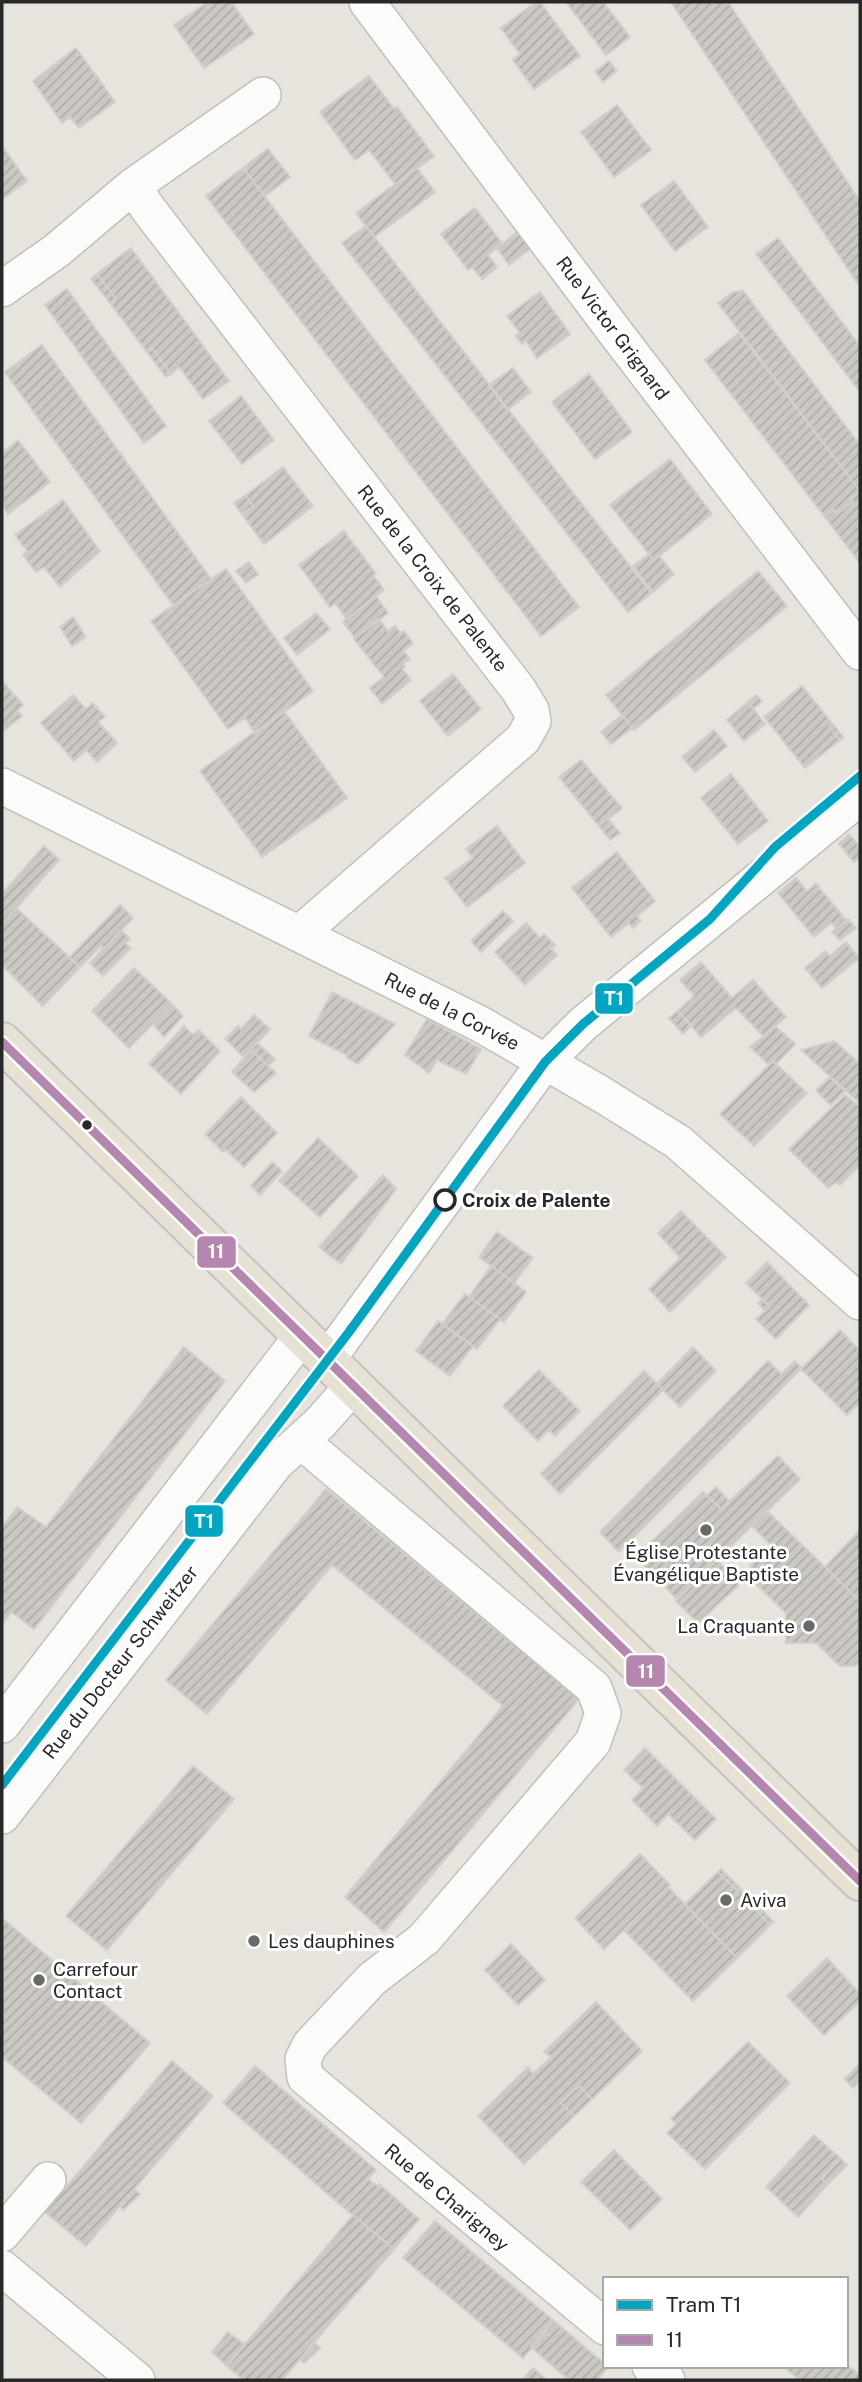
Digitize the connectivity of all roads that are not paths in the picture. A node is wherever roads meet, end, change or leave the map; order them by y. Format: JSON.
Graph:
{"nodes":[{"id":1,"x":368,"y":2,"type":"edge"},
{"id":2,"x":263,"y":96,"type":"dead end"},
{"id":3,"x":133,"y":187,"type":"junction"},
{"id":4,"x":2,"y":289,"type":"edge"},
{"id":5,"x":860,"y":652,"type":"edge"},
{"id":6,"x":2,"y":786,"type":"edge"},
{"id":7,"x":860,"y":797,"type":"edge"},
{"id":8,"x":299,"y":934,"type":"junction"},
{"id":9,"x":2,"y":1042,"type":"edge"},
{"id":10,"x":545,"y":1062,"type":"junction"},
{"id":11,"x":860,"y":1301,"type":"edge"},
{"id":12,"x":327,"y":1361,"type":"junction"},
{"id":13,"x":301,"y":1441,"type":"junction"},
{"id":14,"x":2,"y":1725,"type":"edge"},
{"id":15,"x":2,"y":1816,"type":"edge"},
{"id":16,"x":860,"y":1881,"type":"edge"},
{"id":17,"x":48,"y":2180,"type":"dead end"},
{"id":18,"x":2,"y":2234,"type":"edge"},
{"id":19,"x":2,"y":2268,"type":"edge"},
{"id":20,"x":603,"y":2325,"type":"edge"},
{"id":21,"x":652,"y":2368,"type":"edge"},
{"id":22,"x":136,"y":2380,"type":"edge"},
{"id":23,"x":667,"y":2380,"type":"edge"}],
"edges":[{"from":1,"to":5,"type":"street","name":"Rue Victor Grignard"},
{"from":2,"to":3,"type":"street"},
{"from":3,"to":4,"type":"street"},
{"from":3,"to":8,"type":"street","name":"Rue de la Croix de Palente"},
{"from":6,"to":8,"type":"street","name":"Rue de la Corvée"},
{"from":7,"to":10,"type":"street"},
{"from":8,"to":10,"type":"street","name":"Rue de la Corvée"},
{"from":9,"to":12,"type":"main road"},
{"from":10,"to":11,"type":"street","name":"Rue de la Corvée"},
{"from":10,"to":12,"type":"street"},
{"from":12,"to":13,"type":"street","name":"Rue du Docteur Schweitzer"},
{"from":12,"to":14,"type":"street"},
{"from":12,"to":16,"type":"main road"},
{"from":13,"to":15,"type":"street","name":"Rue du Docteur Schweitzer"},
{"from":13,"to":20,"type":"street","name":"Rue de Charigney"},
{"from":17,"to":18,"type":"street"},
{"from":19,"to":22,"type":"street"},
{"from":21,"to":23,"type":"street"}]}
